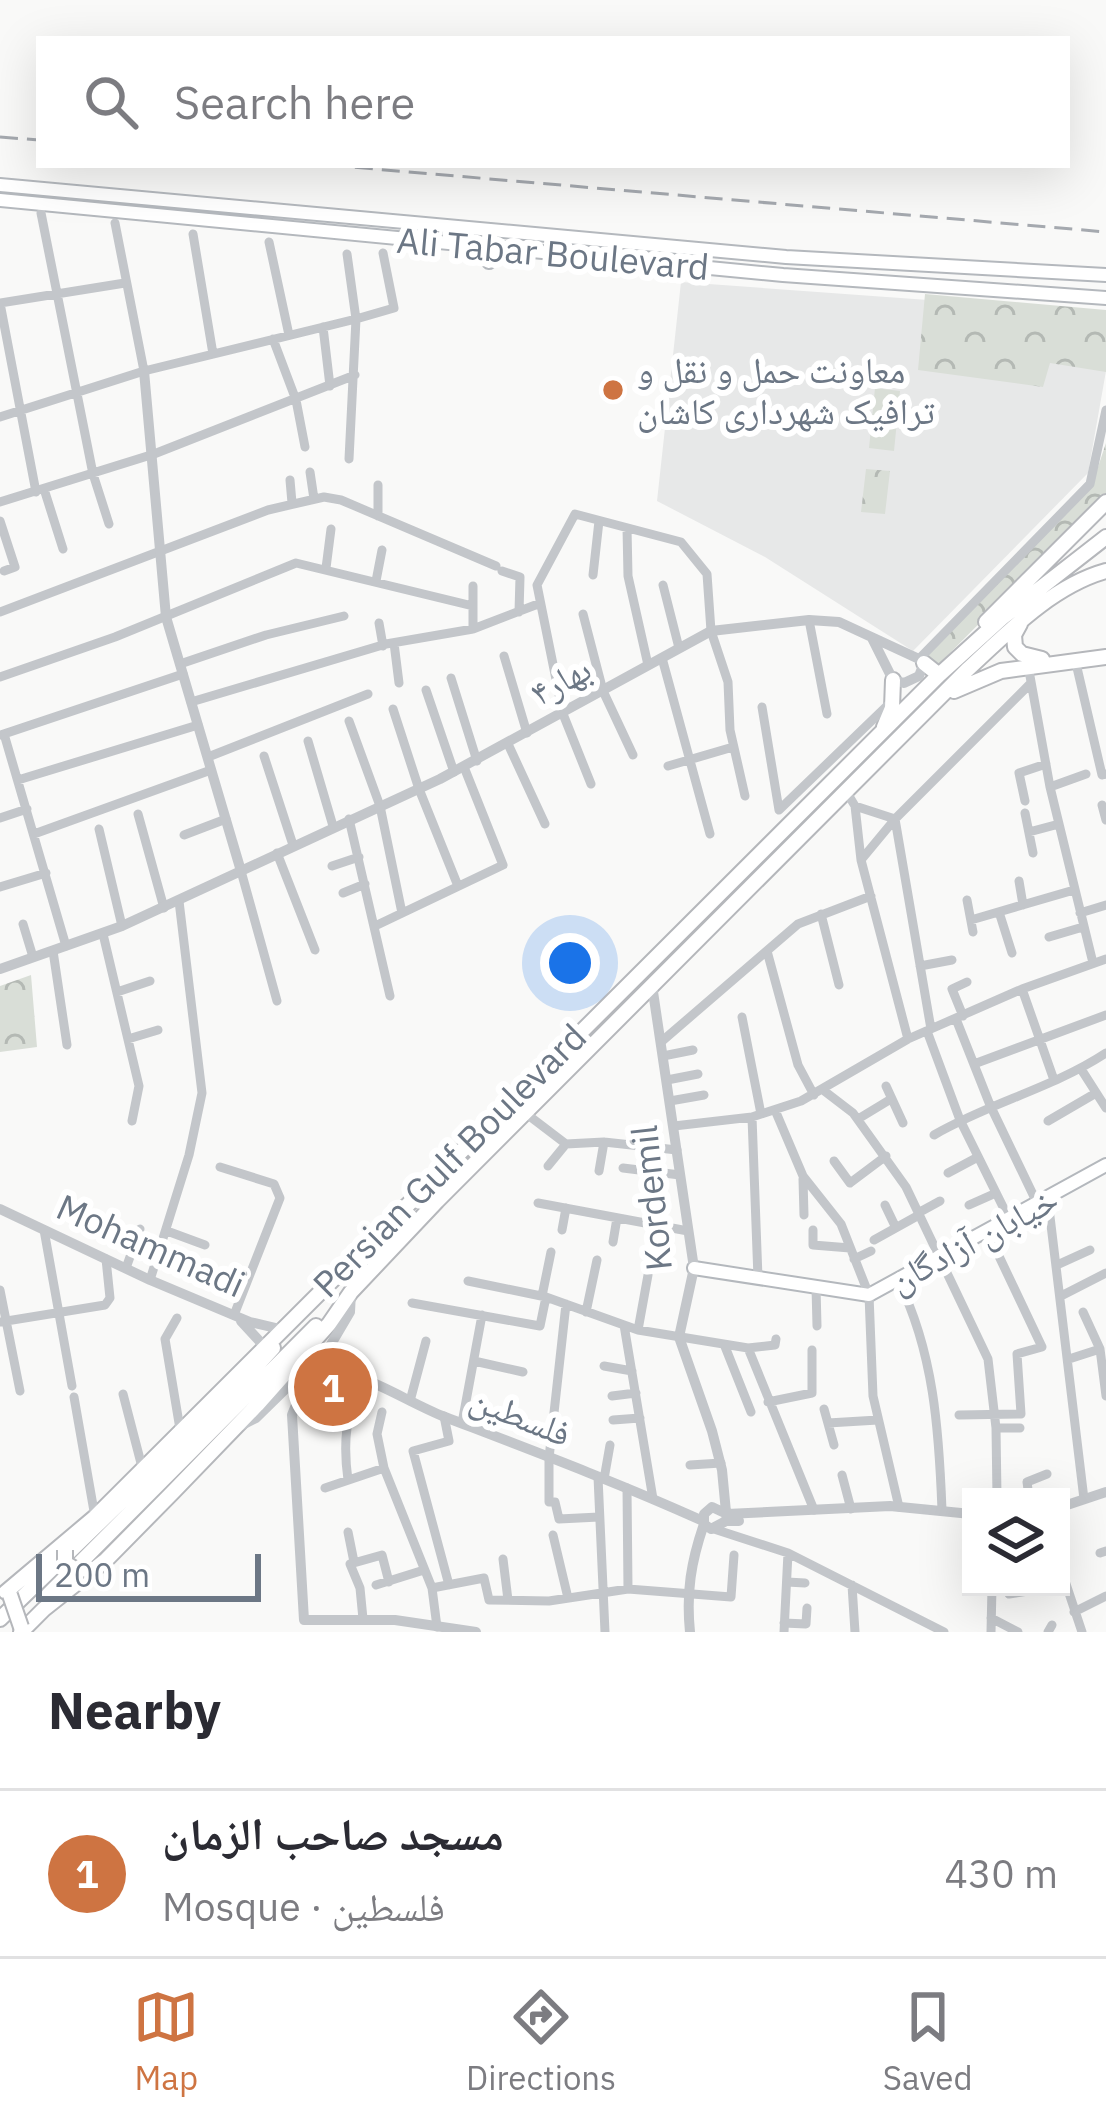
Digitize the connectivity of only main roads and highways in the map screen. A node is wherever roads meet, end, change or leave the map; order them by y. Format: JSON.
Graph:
{"nodes":[{"id":1,"x":0,"y":185,"type":"edge"},
{"id":2,"x":0,"y":200,"type":"edge"},
{"id":3,"x":491,"y":231,"type":"junction"},
{"id":4,"x":489,"y":254,"type":"junction"},
{"id":5,"x":873,"y":262,"type":"junction"},
{"id":6,"x":1106,"y":275,"type":"edge"},
{"id":7,"x":871,"y":281,"type":"junction"},
{"id":8,"x":1106,"y":298,"type":"edge"},
{"id":9,"x":1106,"y":502,"type":"edge"},
{"id":10,"x":1102,"y":547,"type":"edge"},
{"id":11,"x":1106,"y":571,"type":"edge"},
{"id":12,"x":1021,"y":622,"type":"junction"},
{"id":13,"x":1106,"y":657,"type":"edge"},
{"id":14,"x":922,"y":661,"type":"road end"},
{"id":15,"x":1053,"y":661,"type":"junction"},
{"id":16,"x":939,"y":675,"type":"junction"},
{"id":17,"x":893,"y":680,"type":"road end"},
{"id":18,"x":917,"y":720,"type":"junction"},
{"id":19,"x":872,"y":744,"type":"junction"},
{"id":20,"x":1106,"y":1166,"type":"edge"},
{"id":21,"x":694,"y":1268,"type":"road end"},
{"id":22,"x":334,"y":1274,"type":"junction"},
{"id":23,"x":351,"y":1292,"type":"junction"},
{"id":24,"x":173,"y":1492,"type":"junction"},
{"id":25,"x":81,"y":1530,"type":"junction"},
{"id":26,"x":5,"y":1592,"type":"edge"},
{"id":27,"x":0,"y":1619,"type":"edge"},
{"id":28,"x":18,"y":1631,"type":"edge"}],
"edges":[{"from":1,"to":3,"type":"main road","name":"Ali Tabar Boulevard"},
{"from":2,"to":4,"type":"main road","name":"Ali Tabar Boulevard"},
{"from":3,"to":4,"type":"main road"},
{"from":3,"to":5,"type":"main road","name":"Ali Tabar Boulevard"},
{"from":4,"to":7,"type":"main road","name":"Ali Tabar Boulevard"},
{"from":5,"to":6,"type":"main road","name":"Ali Tabar Boulevard"},
{"from":5,"to":7,"type":"main road"},
{"from":7,"to":8,"type":"main road","name":"Ali Tabar Boulevard"},
{"from":9,"to":16,"type":"highway"},
{"from":10,"to":16,"type":"highway","name":"Persian Gulf Boulevard"},
{"from":11,"to":12,"type":"highway","name":"Persian Gulf Boulevard"},
{"from":12,"to":15,"type":"highway"},
{"from":12,"to":18,"type":"highway","name":"Persian Gulf Boulevard"},
{"from":13,"to":15,"type":"highway"},
{"from":14,"to":16,"type":"highway"},
{"from":15,"to":18,"type":"highway"},
{"from":16,"to":19,"type":"highway","name":"Persian Gulf Boulevard"},
{"from":17,"to":19,"type":"highway"},
{"from":18,"to":23,"type":"highway","name":"Persian Gulf Boulevard"},
{"from":19,"to":22,"type":"highway","name":"Persian Gulf Boulevard"},
{"from":20,"to":21,"type":"main road","name":"خیابان آزادگان"},
{"from":22,"to":25,"type":"highway","name":"Persian Gulf Boulevard"},
{"from":22,"to":27,"type":"highway"},
{"from":23,"to":24,"type":"highway","name":"Persian Gulf Boulevard"},
{"from":23,"to":28,"type":"highway"},
{"from":24,"to":25,"type":"highway","bridge":true},
{"from":24,"to":28,"type":"highway","name":"Persian Gulf Boulevard"},
{"from":25,"to":26,"type":"highway","name":"Persian Gulf Boulevard"},
{"from":26,"to":28,"type":"highway","bridge":true}]}
